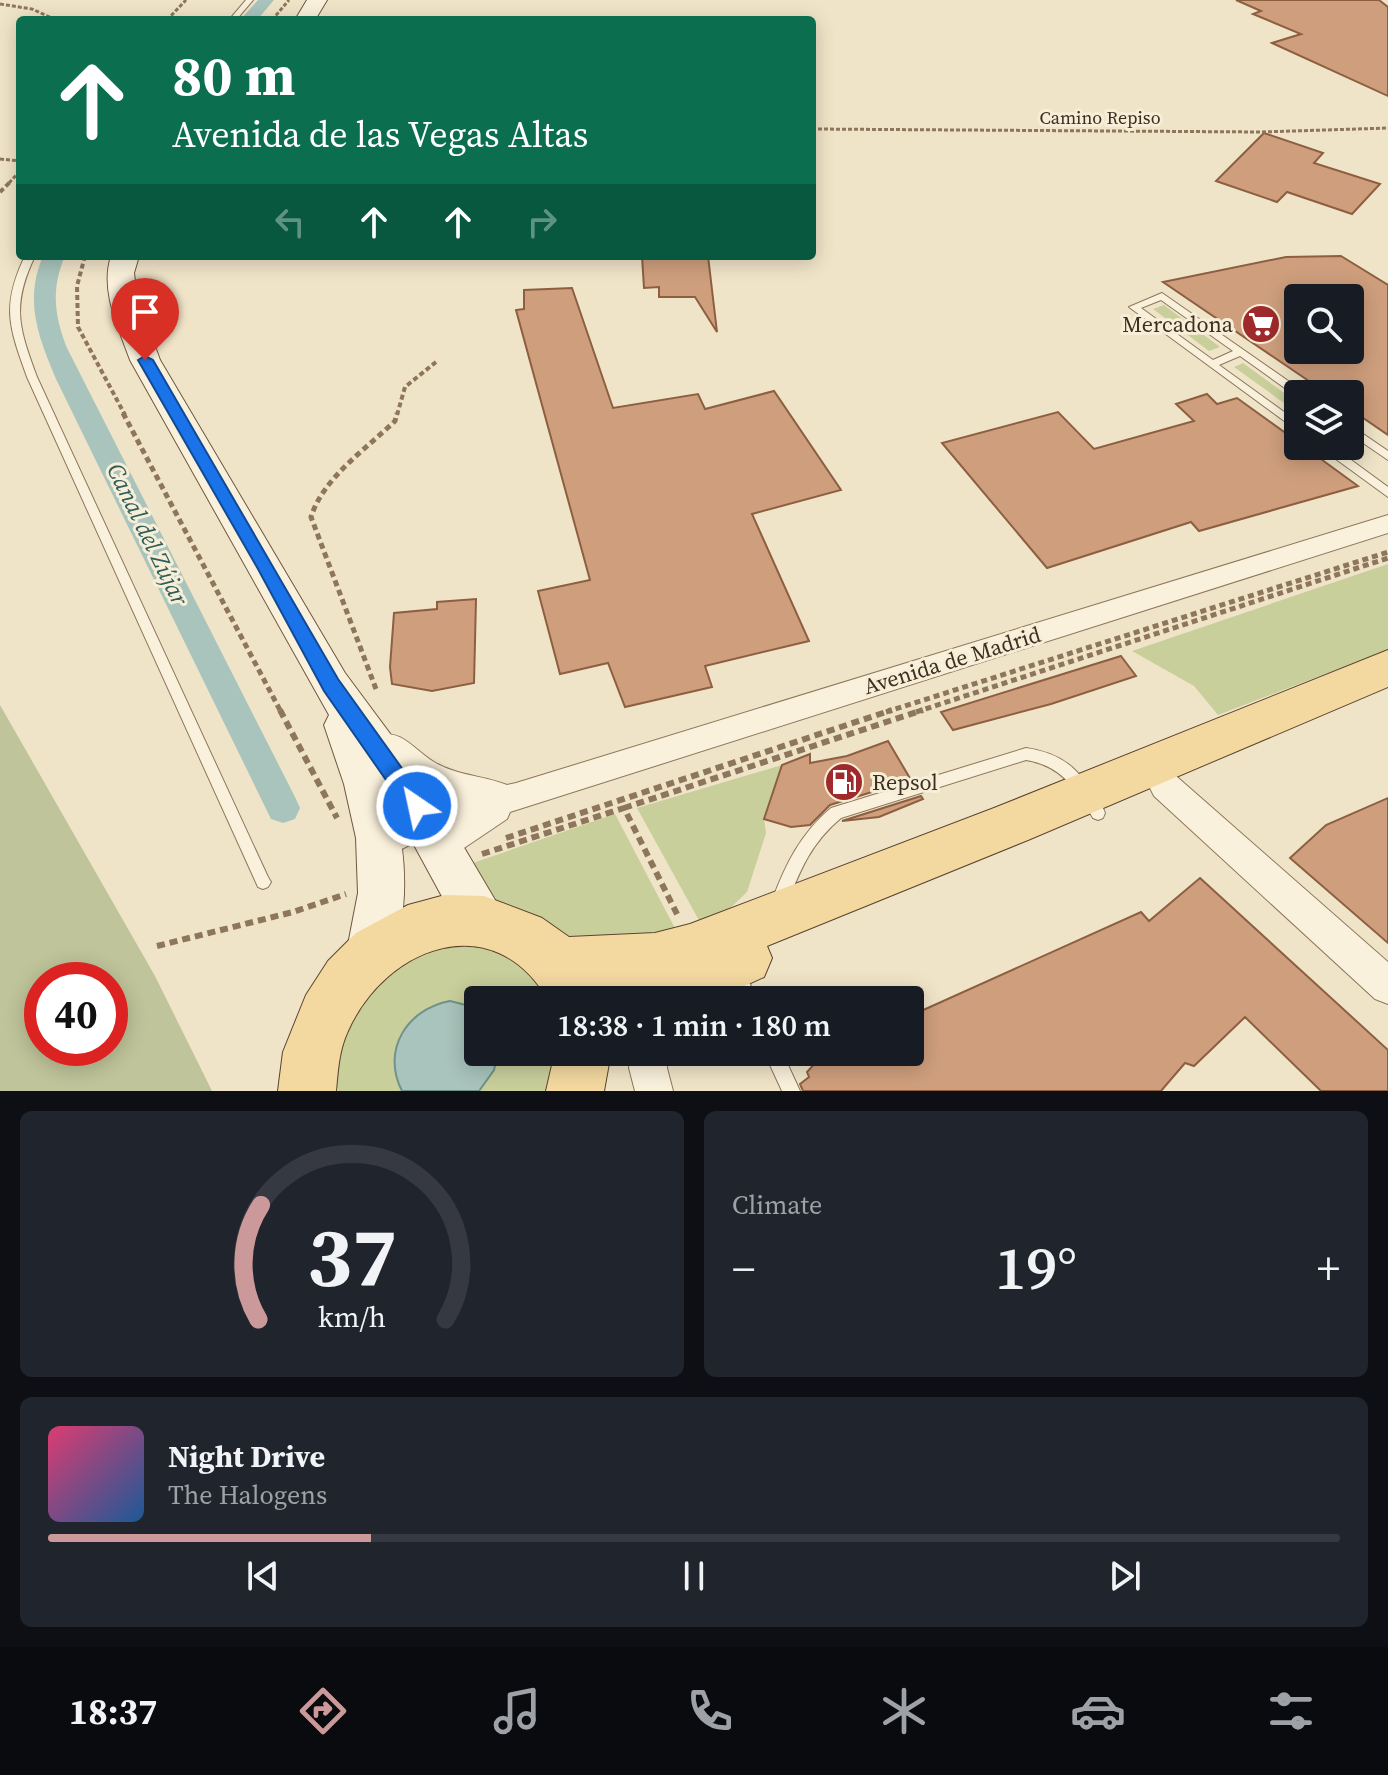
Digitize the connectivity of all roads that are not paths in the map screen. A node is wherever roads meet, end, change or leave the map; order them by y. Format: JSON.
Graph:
{"nodes":[{"id":1,"x":250,"y":0,"type":"edge"},
{"id":2,"x":236,"y":16,"type":"edge"},
{"id":3,"x":28,"y":260,"type":"edge"},
{"id":4,"x":124,"y":260,"type":"edge"},
{"id":5,"x":1240,"y":352,"type":"junction"},
{"id":6,"x":1212,"y":364,"type":"junction"},
{"id":7,"x":1284,"y":383,"type":"edge"},
{"id":8,"x":1284,"y":417,"type":"edge"},
{"id":9,"x":1364,"y":439,"type":"edge"},
{"id":10,"x":1388,"y":456,"type":"edge"},
{"id":11,"x":1343,"y":460,"type":"edge"},
{"id":12,"x":1388,"y":493,"type":"edge"},
{"id":13,"x":1388,"y":524,"type":"edge"},
{"id":14,"x":1388,"y":668,"type":"edge"},
{"id":15,"x":331,"y":685,"type":"junction"},
{"id":16,"x":1388,"y":692,"type":"edge"},
{"id":17,"x":1165,"y":786,"type":"junction"},
{"id":18,"x":516,"y":797,"type":"junction"},
{"id":19,"x":1092,"y":803,"type":"junction"},
{"id":20,"x":439,"y":842,"type":"junction"},
{"id":21,"x":382,"y":862,"type":"junction"},
{"id":22,"x":263,"y":882,"type":"dead end"},
{"id":23,"x":774,"y":919,"type":"junction"},
{"id":24,"x":481,"y":921,"type":"junction"},
{"id":25,"x":370,"y":955,"type":"junction"},
{"id":26,"x":567,"y":983,"type":"edge"},
{"id":27,"x":705,"y":986,"type":"edge"},
{"id":28,"x":1388,"y":986,"type":"edge"},
{"id":29,"x":648,"y":1066,"type":"edge"},
{"id":30,"x":779,"y":1066,"type":"edge"},
{"id":31,"x":307,"y":1091,"type":"edge"},
{"id":32,"x":654,"y":1091,"type":"edge"},
{"id":33,"x":791,"y":1091,"type":"edge"}],
"edges":[{"from":1,"to":2,"type":"lane"},
{"from":3,"to":22,"type":"lane"},
{"from":4,"to":15,"type":"street"},
{"from":5,"to":6,"type":"lane"},
{"from":5,"to":6,"type":"lane"},
{"from":5,"to":7,"type":"lane"},
{"from":6,"to":8,"type":"lane"},
{"from":9,"to":10,"type":"lane"},
{"from":11,"to":12,"type":"lane"},
{"from":13,"to":18,"type":"street","name":"Avenida de Madrid"},
{"from":14,"to":19,"type":"main road"},
{"from":15,"to":18,"type":"street"},
{"from":15,"to":20,"type":"street"},
{"from":15,"to":21,"type":"street"},
{"from":16,"to":17,"type":"main road"},
{"from":17,"to":19,"type":"main road"},
{"from":17,"to":28,"type":"street"},
{"from":18,"to":20,"type":"street"},
{"from":19,"to":23,"type":"main road"},
{"from":19,"to":23,"type":"lane"},
{"from":19,"to":27,"type":"main road"},
{"from":20,"to":21,"type":"street"},
{"from":20,"to":24,"type":"street"},
{"from":21,"to":25,"type":"street"},
{"from":23,"to":26,"type":"main road"},
{"from":24,"to":25,"type":"main road"},
{"from":24,"to":26,"type":"main road"},
{"from":25,"to":31,"type":"main road"},
{"from":29,"to":32,"type":"street"},
{"from":30,"to":33,"type":"lane"}]}
